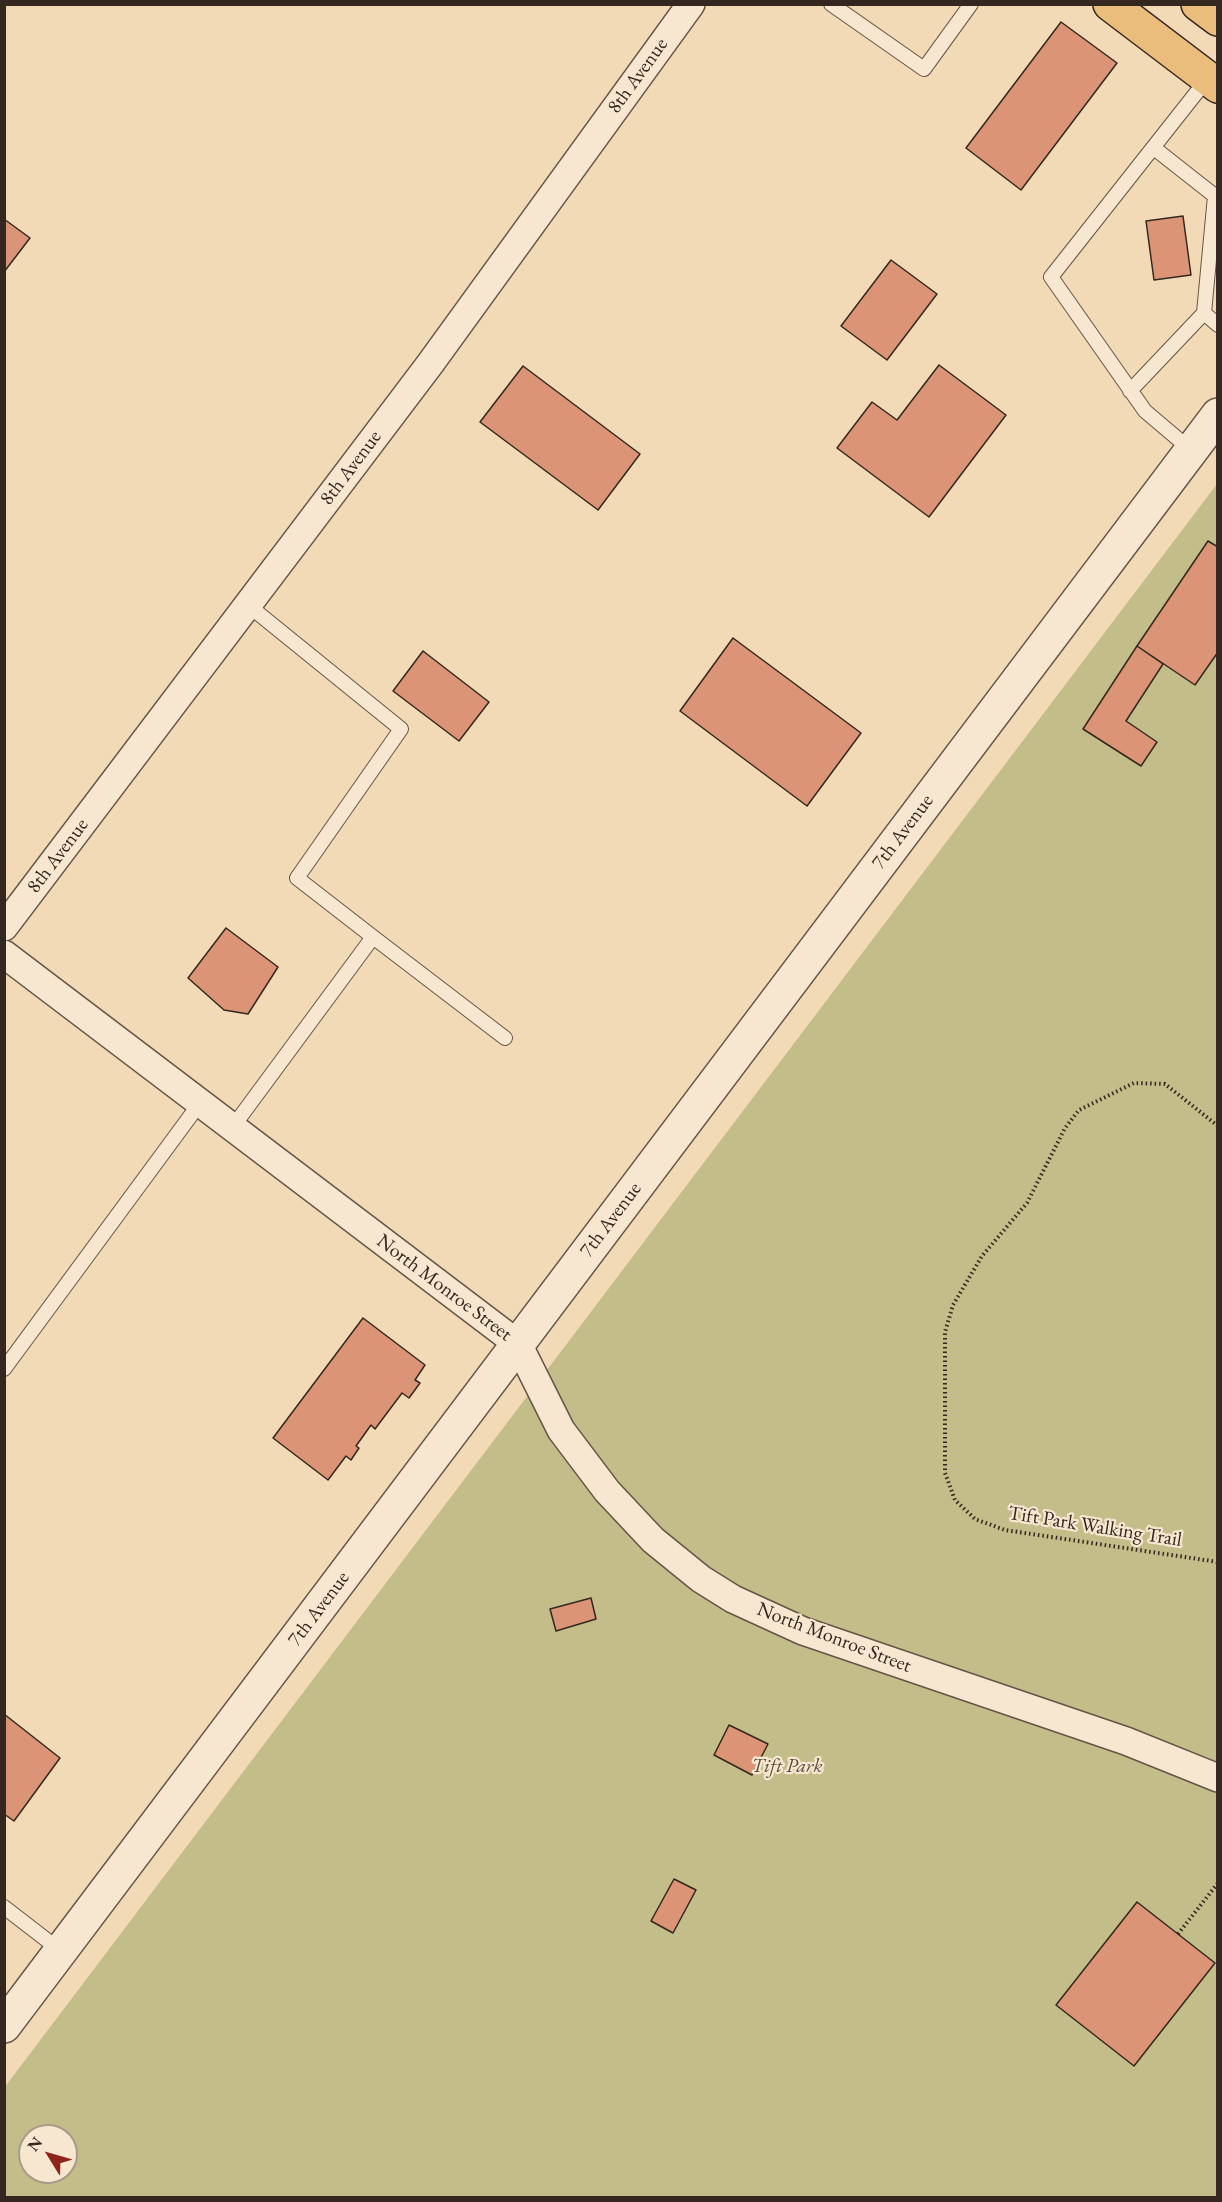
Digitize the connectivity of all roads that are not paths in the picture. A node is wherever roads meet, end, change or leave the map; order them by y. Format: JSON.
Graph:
{"nodes":[{"id":1,"x":691,"y":4,"type":"edge"},
{"id":2,"x":831,"y":4,"type":"edge"},
{"id":3,"x":971,"y":4,"type":"edge"},
{"id":4,"x":1110,"y":4,"type":"edge"},
{"id":5,"x":1198,"y":4,"type":"edge"},
{"id":6,"x":1218,"y":19,"type":"edge"},
{"id":7,"x":1213,"y":82,"type":"edge"},
{"id":8,"x":1154,"y":148,"type":"junction"},
{"id":9,"x":1204,"y":313,"type":"junction"},
{"id":10,"x":1218,"y":325,"type":"edge"},
{"id":11,"x":1130,"y":391,"type":"junction"},
{"id":12,"x":1218,"y":415,"type":"edge"},
{"id":13,"x":1191,"y":450,"type":"junction"},
{"id":14,"x":248,"y":605,"type":"junction"},
{"id":15,"x":4,"y":927,"type":"edge"},
{"id":16,"x":373,"y":937,"type":"junction"},
{"id":17,"x":4,"y":954,"type":"edge"},
{"id":18,"x":505,"y":1038,"type":"dead end"},
{"id":19,"x":200,"y":1103,"type":"junction"},
{"id":20,"x":232,"y":1128,"type":"junction"},
{"id":21,"x":518,"y":1344,"type":"junction"},
{"id":22,"x":4,"y":1369,"type":"edge"},
{"id":23,"x":1218,"y":1778,"type":"edge"},
{"id":24,"x":4,"y":1907,"type":"edge"},
{"id":25,"x":61,"y":1951,"type":"junction"},
{"id":26,"x":4,"y":2026,"type":"edge"}],
"edges":[{"from":1,"to":14,"type":"street","name":"8th Avenue"},
{"from":2,"to":3,"type":"lane"},
{"from":4,"to":7,"type":"main road"},
{"from":5,"to":6,"type":"main road"},
{"from":7,"to":8,"type":"lane"},
{"from":8,"to":9,"type":"lane"},
{"from":8,"to":11,"type":"lane"},
{"from":9,"to":10,"type":"lane"},
{"from":9,"to":11,"type":"lane"},
{"from":11,"to":13,"type":"lane"},
{"from":12,"to":13,"type":"street","name":"7th Avenue"},
{"from":13,"to":21,"type":"street","name":"7th Avenue"},
{"from":14,"to":15,"type":"street","name":"8th Avenue"},
{"from":14,"to":16,"type":"lane"},
{"from":16,"to":18,"type":"lane"},
{"from":16,"to":20,"type":"lane"},
{"from":17,"to":19,"type":"street","name":"North Monroe Street"},
{"from":19,"to":20,"type":"street","name":"North Monroe Street"},
{"from":19,"to":22,"type":"lane"},
{"from":20,"to":21,"type":"street","name":"North Monroe Street"},
{"from":21,"to":23,"type":"street","name":"North Monroe Street"},
{"from":21,"to":25,"type":"street","name":"7th Avenue"},
{"from":24,"to":25,"type":"lane"},
{"from":25,"to":26,"type":"street","name":"7th Avenue"}]}
